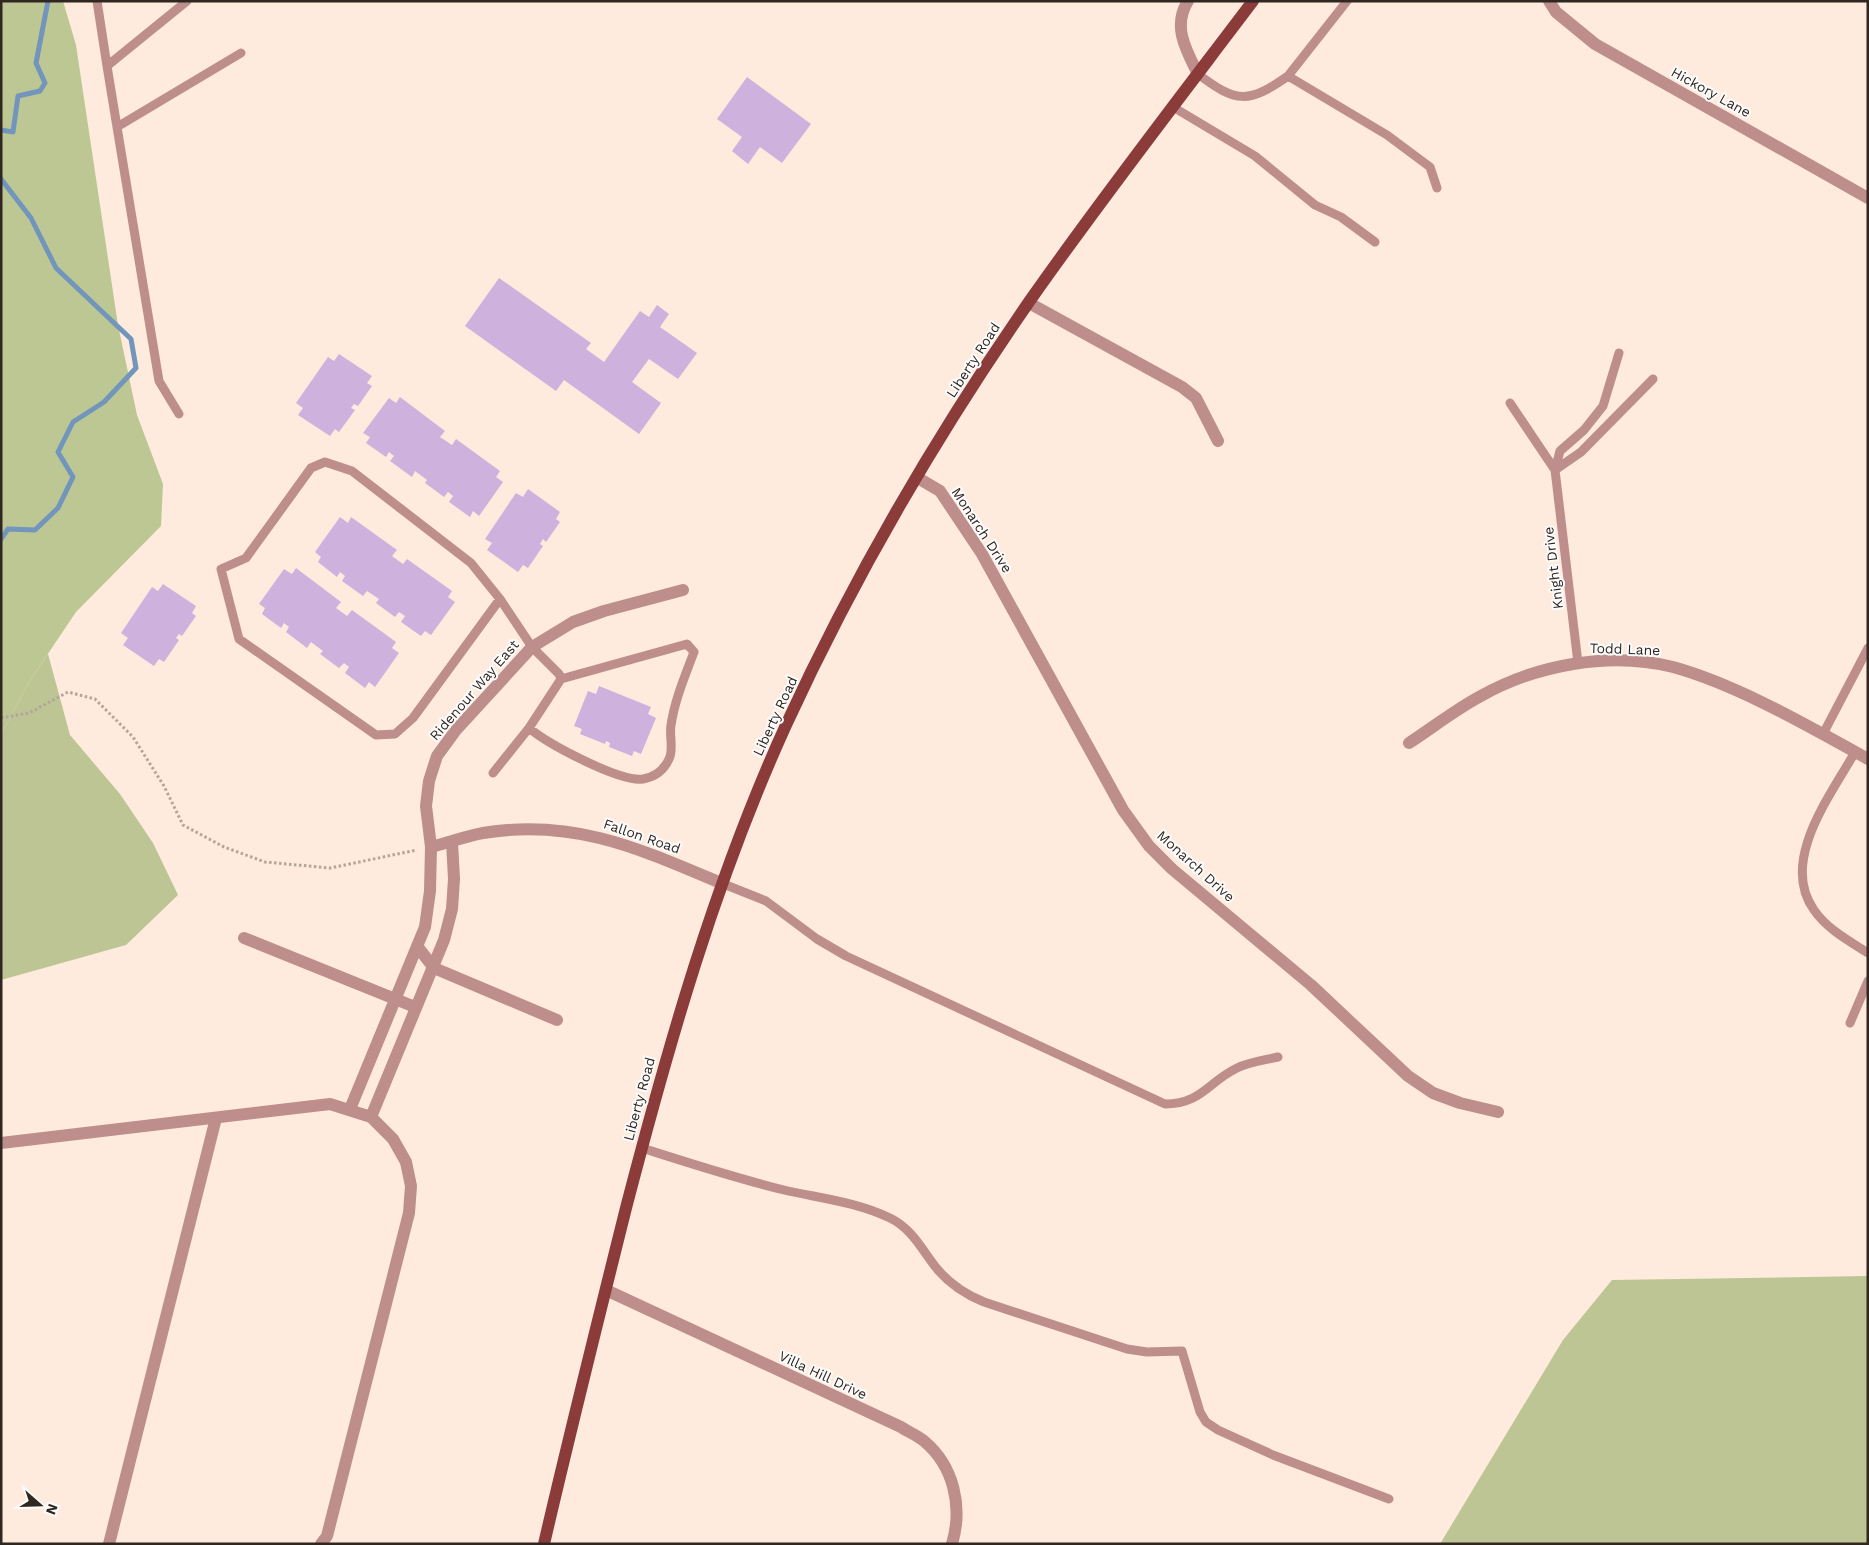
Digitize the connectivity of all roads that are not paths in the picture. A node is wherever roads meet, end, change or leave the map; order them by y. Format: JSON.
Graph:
{"nodes":[{"id":1,"x":97,"y":1,"type":"edge"},
{"id":2,"x":187,"y":1,"type":"edge"},
{"id":3,"x":1188,"y":1,"type":"edge"},
{"id":4,"x":1253,"y":1,"type":"edge"},
{"id":5,"x":1347,"y":1,"type":"edge"},
{"id":6,"x":1549,"y":1,"type":"edge"},
{"id":7,"x":241,"y":53,"type":"dead end"},
{"id":8,"x":107,"y":66,"type":"junction"},
{"id":9,"x":1198,"y":74,"type":"junction"},
{"id":10,"x":1288,"y":76,"type":"junction"},
{"id":11,"x":1173,"y":107,"type":"junction"},
{"id":12,"x":118,"y":127,"type":"junction"},
{"id":13,"x":1437,"y":188,"type":"dead end"},
{"id":14,"x":1868,"y":198,"type":"edge"},
{"id":15,"x":1374,"y":242,"type":"dead end"},
{"id":16,"x":1029,"y":303,"type":"junction"},
{"id":17,"x":1619,"y":353,"type":"dead end"},
{"id":18,"x":1653,"y":379,"type":"dead end"},
{"id":19,"x":1510,"y":403,"type":"dead end"},
{"id":20,"x":179,"y":414,"type":"dead end"},
{"id":21,"x":1218,"y":441,"type":"dead end"},
{"id":22,"x":1555,"y":470,"type":"junction"},
{"id":23,"x":918,"y":478,"type":"junction"},
{"id":24,"x":683,"y":590,"type":"dead end"},
{"id":25,"x":500,"y":599,"type":"junction"},
{"id":26,"x":532,"y":647,"type":"junction"},
{"id":27,"x":1868,"y":648,"type":"edge"},
{"id":28,"x":1578,"y":663,"type":"junction"},
{"id":29,"x":561,"y":680,"type":"junction"},
{"id":30,"x":529,"y":728,"type":"junction"},
{"id":31,"x":1822,"y":734,"type":"junction"},
{"id":32,"x":1409,"y":743,"type":"dead end"},
{"id":33,"x":1855,"y":752,"type":"junction"},
{"id":34,"x":1868,"y":759,"type":"edge"},
{"id":35,"x":493,"y":774,"type":"dead end"},
{"id":36,"x":452,"y":842,"type":"junction"},
{"id":37,"x":431,"y":847,"type":"junction"},
{"id":38,"x":721,"y":883,"type":"junction"},
{"id":39,"x":244,"y":938,"type":"dead end"},
{"id":40,"x":417,"y":946,"type":"junction"},
{"id":41,"x":1868,"y":953,"type":"edge"},
{"id":42,"x":434,"y":968,"type":"junction"},
{"id":43,"x":1868,"y":981,"type":"edge"},
{"id":44,"x":396,"y":999,"type":"junction"},
{"id":45,"x":415,"y":1007,"type":"junction"},
{"id":46,"x":557,"y":1020,"type":"dead end"},
{"id":47,"x":1850,"y":1023,"type":"dead end"},
{"id":48,"x":1278,"y":1057,"type":"dead end"},
{"id":49,"x":350,"y":1109,"type":"junction"},
{"id":50,"x":1498,"y":1112,"type":"dead end"},
{"id":51,"x":372,"y":1117,"type":"junction"},
{"id":52,"x":216,"y":1118,"type":"junction"},
{"id":53,"x":1,"y":1143,"type":"edge"},
{"id":54,"x":642,"y":1148,"type":"junction"},
{"id":55,"x":606,"y":1290,"type":"junction"},
{"id":56,"x":1389,"y":1499,"type":"dead end"},
{"id":57,"x":109,"y":1544,"type":"edge"},
{"id":58,"x":322,"y":1544,"type":"edge"},
{"id":59,"x":544,"y":1544,"type":"edge"},
{"id":60,"x":952,"y":1544,"type":"edge"}],
"edges":[{"from":1,"to":8,"type":"lane"},
{"from":2,"to":8,"type":"lane"},
{"from":3,"to":9,"type":"street"},
{"from":4,"to":9,"type":"main road","name":"Liberty Road"},
{"from":5,"to":10,"type":"lane"},
{"from":6,"to":14,"type":"street","name":"Hickory Lane"},
{"from":7,"to":12,"type":"lane"},
{"from":8,"to":12,"type":"lane"},
{"from":9,"to":10,"type":"lane"},
{"from":9,"to":11,"type":"main road","name":"Liberty Road"},
{"from":10,"to":13,"type":"lane"},
{"from":11,"to":15,"type":"lane"},
{"from":11,"to":16,"type":"main road","name":"Liberty Road"},
{"from":12,"to":20,"type":"lane"},
{"from":16,"to":21,"type":"street"},
{"from":16,"to":23,"type":"main road","name":"Liberty Road"},
{"from":17,"to":22,"type":"lane"},
{"from":18,"to":22,"type":"lane"},
{"from":19,"to":22,"type":"lane"},
{"from":22,"to":28,"type":"lane","name":"Knight Drive"},
{"from":23,"to":38,"type":"main road","name":"Liberty Road"},
{"from":23,"to":50,"type":"street","name":"Monarch Drive"},
{"from":24,"to":26,"type":"street","name":"Ridenour Way East"},
{"from":25,"to":25,"type":"lane"},
{"from":25,"to":26,"type":"lane"},
{"from":26,"to":29,"type":"lane"},
{"from":26,"to":37,"type":"street","name":"Ridenour Way East"},
{"from":27,"to":31,"type":"lane"},
{"from":28,"to":31,"type":"street","name":"Todd Lane"},
{"from":28,"to":32,"type":"street","name":"Todd Lane"},
{"from":29,"to":30,"type":"lane"},
{"from":29,"to":30,"type":"lane"},
{"from":30,"to":35,"type":"lane"},
{"from":31,"to":33,"type":"street","name":"Todd Lane"},
{"from":33,"to":34,"type":"street","name":"Todd Lane"},
{"from":33,"to":41,"type":"lane"},
{"from":36,"to":37,"type":"street","name":"Fallon Road"},
{"from":36,"to":38,"type":"street","name":"Fallon Road"},
{"from":36,"to":42,"type":"street"},
{"from":37,"to":40,"type":"street","name":"Ridenour Way East"},
{"from":38,"to":48,"type":"lane"},
{"from":38,"to":54,"type":"main road","name":"Liberty Road"},
{"from":39,"to":44,"type":"street"},
{"from":40,"to":42,"type":"street"},
{"from":40,"to":44,"type":"street","name":"Ridenour Way East"},
{"from":42,"to":45,"type":"street"},
{"from":42,"to":46,"type":"street"},
{"from":43,"to":47,"type":"lane"},
{"from":44,"to":45,"type":"street"},
{"from":44,"to":49,"type":"street","name":"Ridenour Way East"},
{"from":45,"to":51,"type":"street"},
{"from":49,"to":51,"type":"street"},
{"from":49,"to":52,"type":"street"},
{"from":51,"to":58,"type":"street"},
{"from":52,"to":53,"type":"street"},
{"from":52,"to":57,"type":"street"},
{"from":54,"to":55,"type":"main road","name":"Liberty Road"},
{"from":54,"to":56,"type":"lane"},
{"from":55,"to":59,"type":"main road","name":"Liberty Road"},
{"from":55,"to":60,"type":"street","name":"Villa Hill Drive"}]}
